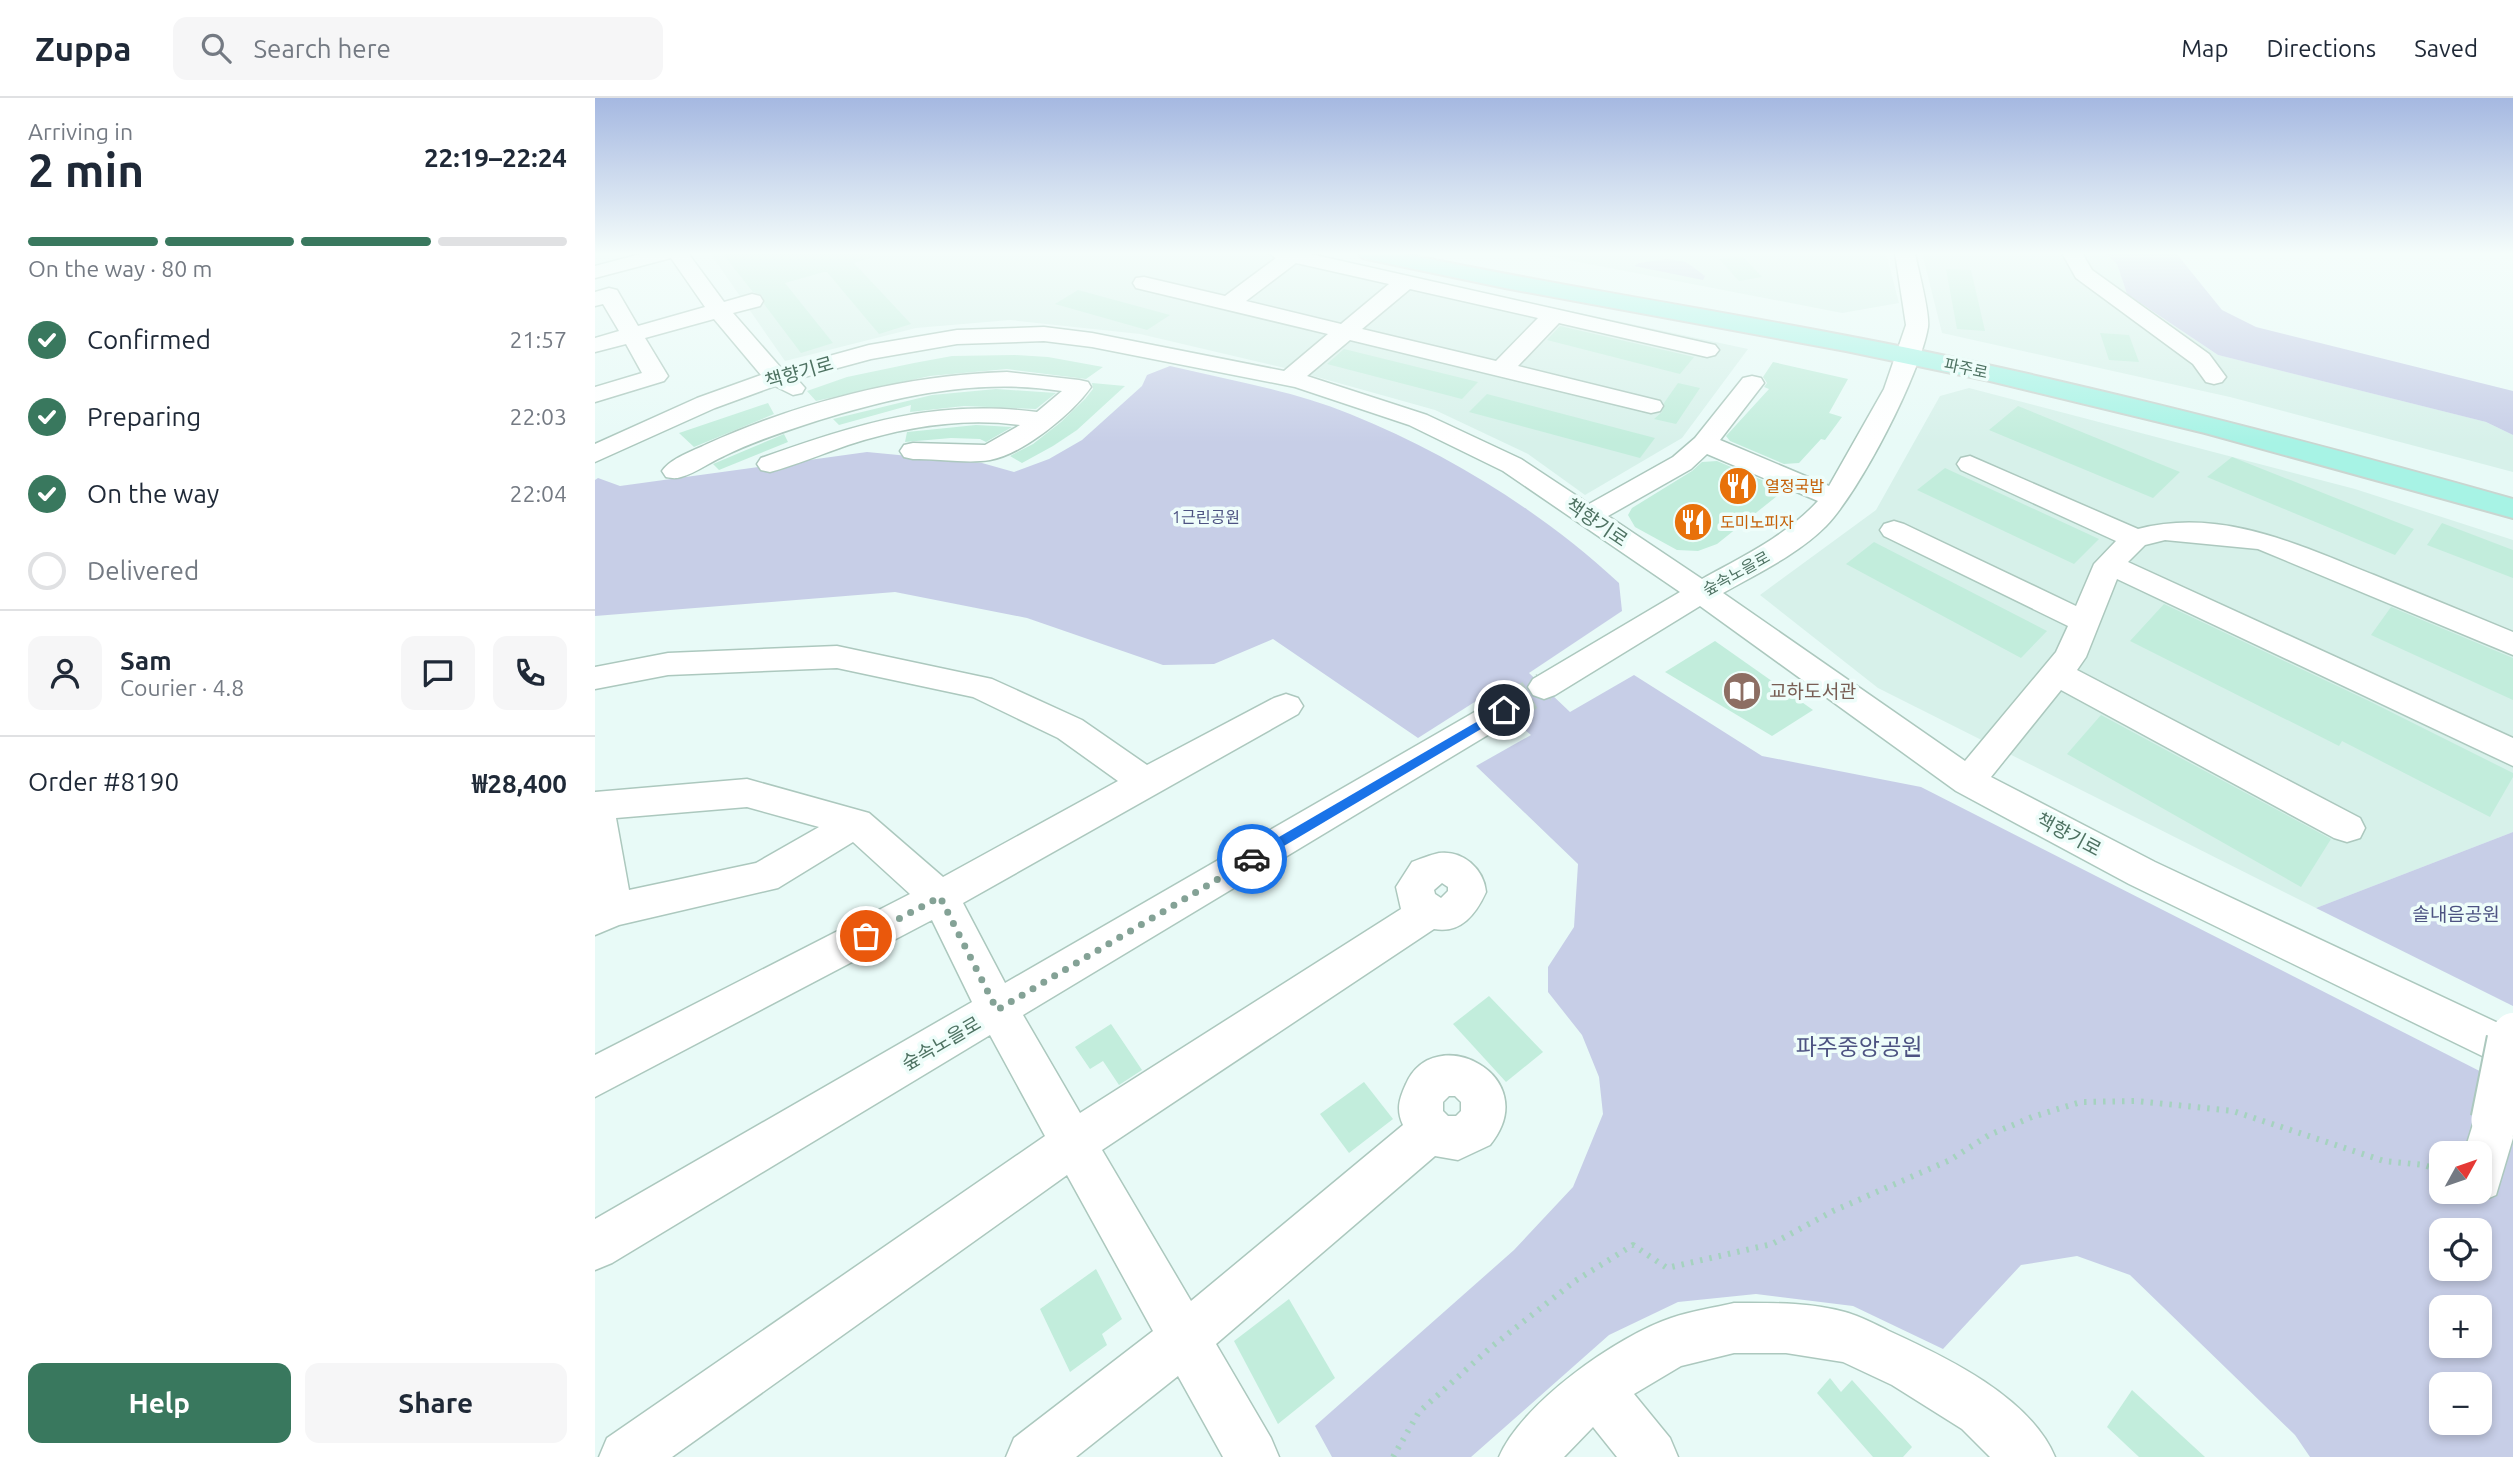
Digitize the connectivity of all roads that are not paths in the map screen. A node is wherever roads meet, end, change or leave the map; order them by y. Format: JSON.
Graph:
{"nodes":[{"id":1,"x":621,"y":316,"type":"edge"},
{"id":2,"x":697,"y":316,"type":"edge"},
{"id":3,"x":725,"y":316,"type":"edge"},
{"id":4,"x":1278,"y":316,"type":"edge"},
{"id":5,"x":1365,"y":316,"type":"edge"},
{"id":6,"x":1553,"y":316,"type":"edge"},
{"id":7,"x":1555,"y":316,"type":"edge"},
{"id":8,"x":1705,"y":316,"type":"edge"},
{"id":9,"x":1766,"y":316,"type":"edge"},
{"id":10,"x":1916,"y":316,"type":"edge"},
{"id":11,"x":2141,"y":316,"type":"edge"},
{"id":12,"x":1345,"y":333,"type":"junction"},
{"id":13,"x":632,"y":335,"type":"junction"},
{"id":14,"x":595,"y":345,"type":"edge"},
{"id":15,"x":1909,"y":349,"type":"junction"},
{"id":16,"x":1707,"y":350,"type":"dead end"},
{"id":17,"x":1501,"y":370,"type":"junction"},
{"id":18,"x":2214,"y":377,"type":"dead end"},
{"id":19,"x":775,"y":378,"type":"junction"},
{"id":20,"x":1290,"y":379,"type":"junction"},
{"id":21,"x":1752,"y":383,"type":"dead end"},
{"id":22,"x":595,"y":395,"type":"edge"},
{"id":23,"x":1651,"y":407,"type":"dead end"},
{"id":24,"x":814,"y":413,"type":"junction"},
{"id":25,"x":1041,"y":420,"type":"junction"},
{"id":26,"x":834,"y":440,"type":"junction"},
{"id":27,"x":1703,"y":443,"type":"junction"},
{"id":28,"x":2322,"y":447,"type":"junction"},
{"id":29,"x":913,"y":451,"type":"dead end"},
{"id":30,"x":595,"y":454,"type":"edge"},
{"id":31,"x":770,"y":464,"type":"dead end"},
{"id":32,"x":1971,"y":464,"type":"dead end"},
{"id":33,"x":675,"y":471,"type":"dead end"},
{"id":34,"x":2513,"y":491,"type":"edge"},
{"id":35,"x":1835,"y":498,"type":"junction"},
{"id":36,"x":2513,"y":509,"type":"edge"},
{"id":37,"x":1588,"y":516,"type":"junction"},
{"id":38,"x":2513,"y":517,"type":"edge"},
{"id":39,"x":1894,"y":530,"type":"dead end"},
{"id":40,"x":2135,"y":539,"type":"junction"},
{"id":41,"x":2109,"y":564,"type":"junction"},
{"id":42,"x":1701,"y":592,"type":"junction"},
{"id":43,"x":2085,"y":622,"type":"junction"},
{"id":44,"x":2513,"y":644,"type":"edge"},
{"id":45,"x":2056,"y":673,"type":"junction"},
{"id":46,"x":595,"y":678,"type":"edge"},
{"id":47,"x":1544,"y":687,"type":"tunnel mouth"},
{"id":48,"x":1286,"y":706,"type":"dead end"},
{"id":49,"x":1504,"y":710,"type":"tunnel mouth"},
{"id":50,"x":2513,"y":753,"type":"edge"},
{"id":51,"x":1968,"y":781,"type":"junction"},
{"id":52,"x":1145,"y":782,"type":"junction"},
{"id":53,"x":595,"y":806,"type":"edge"},
{"id":54,"x":856,"y":822,"type":"junction"},
{"id":55,"x":2347,"y":828,"type":"dead end"},
{"id":56,"x":940,"y":897,"type":"junction"},
{"id":57,"x":1429,"y":912,"type":"dead end"},
{"id":58,"x":604,"y":914,"type":"edge"},
{"id":59,"x":997,"y":1010,"type":"junction"},
{"id":60,"x":2513,"y":1032,"type":"edge"},
{"id":61,"x":2513,"y":1051,"type":"edge"},
{"id":62,"x":595,"y":1077,"type":"edge"},
{"id":63,"x":1430,"y":1132,"type":"dead end"},
{"id":64,"x":2490,"y":1141,"type":"edge"},
{"id":65,"x":1074,"y":1143,"type":"junction"},
{"id":66,"x":595,"y":1246,"type":"edge"},
{"id":67,"x":1185,"y":1338,"type":"junction"},
{"id":68,"x":1595,"y":1388,"type":"junction"},
{"id":69,"x":626,"y":1457,"type":"edge"},
{"id":70,"x":1033,"y":1457,"type":"edge"},
{"id":71,"x":1252,"y":1457,"type":"edge"},
{"id":72,"x":1526,"y":1457,"type":"edge"},
{"id":73,"x":1651,"y":1457,"type":"edge"},
{"id":74,"x":2028,"y":1457,"type":"edge"}],
"edges":[{"from":1,"to":13,"type":"street"},
{"from":2,"to":13,"type":"street"},
{"from":3,"to":19,"type":"street"},
{"from":4,"to":12,"type":"street"},
{"from":5,"to":12,"type":"street"},
{"from":6,"to":17,"type":"street"},
{"from":7,"to":16,"type":"street"},
{"from":8,"to":15,"type":"main road","name":"파주로"},
{"from":9,"to":15,"type":"main road","name":"파주로"},
{"from":10,"to":15,"type":"street","name":"숲속노을로"},
{"from":11,"to":18,"type":"street"},
{"from":12,"to":17,"type":"street"},
{"from":12,"to":20,"type":"street"},
{"from":13,"to":14,"type":"street"},
{"from":13,"to":22,"type":"street"},
{"from":15,"to":28,"type":"main road","name":"파주로"},
{"from":15,"to":35,"type":"street","name":"숲속노을로"},
{"from":17,"to":23,"type":"street"},
{"from":19,"to":20,"type":"street","name":"책향기로"},
{"from":19,"to":24,"type":"street"},
{"from":19,"to":30,"type":"street","name":"책향기로"},
{"from":20,"to":37,"type":"street","name":"책향기로"},
{"from":21,"to":27,"type":"street"},
{"from":24,"to":25,"type":"street"},
{"from":24,"to":26,"type":"street"},
{"from":24,"to":33,"type":"street"},
{"from":25,"to":26,"type":"street"},
{"from":25,"to":29,"type":"street"},
{"from":26,"to":31,"type":"street"},
{"from":27,"to":35,"type":"street"},
{"from":27,"to":37,"type":"street"},
{"from":28,"to":34,"type":"main road"},
{"from":28,"to":36,"type":"main road","name":"파주로"},
{"from":28,"to":38,"type":"main road"},
{"from":32,"to":40,"type":"street"},
{"from":35,"to":42,"type":"street","name":"숲속노을로"},
{"from":37,"to":42,"type":"street","name":"책향기로"},
{"from":39,"to":43,"type":"street"},
{"from":40,"to":41,"type":"street"},
{"from":40,"to":44,"type":"street"},
{"from":41,"to":43,"type":"street"},
{"from":41,"to":50,"type":"street"},
{"from":42,"to":47,"type":"street","name":"숲속노을로"},
{"from":42,"to":51,"type":"street","name":"책향기로"},
{"from":43,"to":45,"type":"street"},
{"from":45,"to":51,"type":"street"},
{"from":45,"to":55,"type":"street"},
{"from":46,"to":52,"type":"street"},
{"from":48,"to":52,"type":"street"},
{"from":49,"to":59,"type":"street","name":"숲속노을로"},
{"from":51,"to":61,"type":"street","name":"책향기로"},
{"from":52,"to":56,"type":"street"},
{"from":53,"to":54,"type":"street"},
{"from":53,"to":58,"type":"street"},
{"from":54,"to":56,"type":"street"},
{"from":54,"to":58,"type":"street"},
{"from":56,"to":59,"type":"street"},
{"from":56,"to":62,"type":"street"},
{"from":57,"to":65,"type":"street"},
{"from":59,"to":65,"type":"street"},
{"from":59,"to":66,"type":"street","name":"숲속노을로"},
{"from":60,"to":64,"type":"street","bridge":true},
{"from":63,"to":67,"type":"street"},
{"from":65,"to":67,"type":"street"},
{"from":65,"to":69,"type":"street"},
{"from":67,"to":70,"type":"street"},
{"from":67,"to":71,"type":"street"},
{"from":68,"to":72,"type":"street"},
{"from":68,"to":73,"type":"street"},
{"from":68,"to":74,"type":"street"}]}
